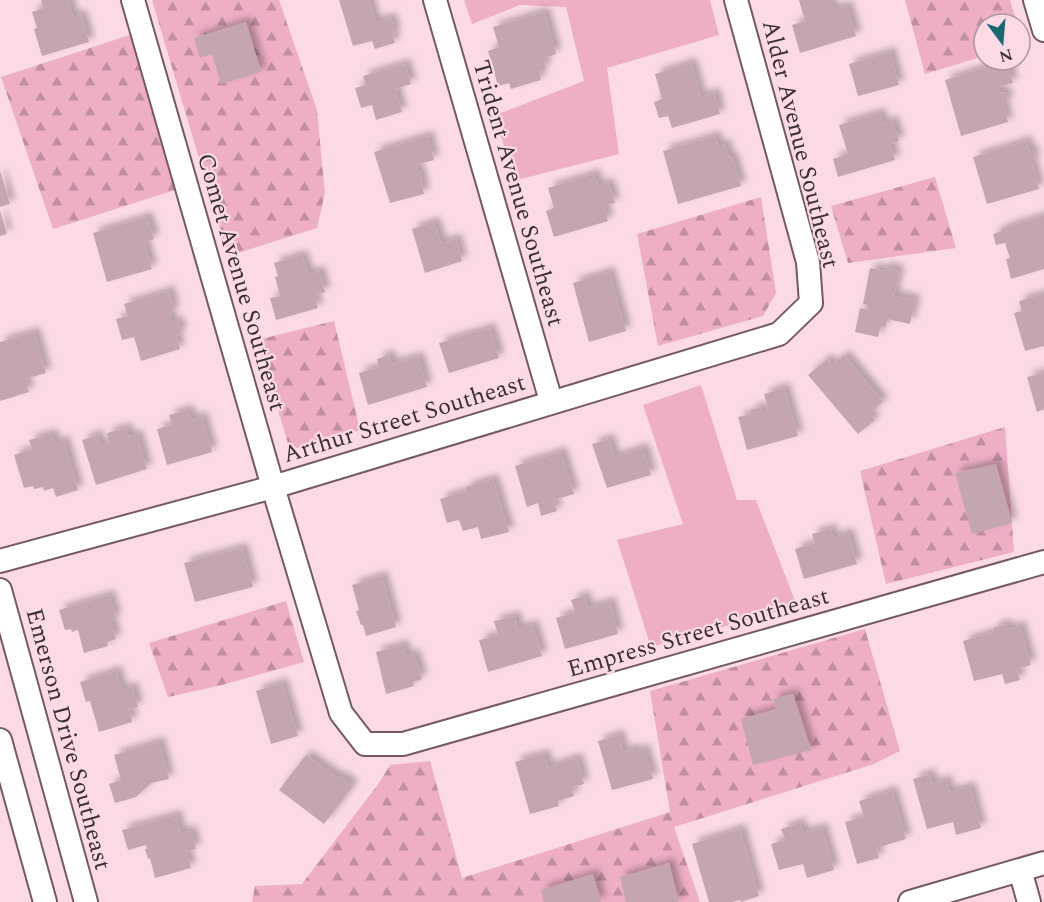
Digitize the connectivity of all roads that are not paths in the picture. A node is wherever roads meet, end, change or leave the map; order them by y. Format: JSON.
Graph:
{"nodes":[{"id":1,"x":133,"y":0,"type":"edge"},
{"id":2,"x":435,"y":0,"type":"edge"},
{"id":3,"x":736,"y":0,"type":"edge"},
{"id":4,"x":1035,"y":0,"type":"edge"},
{"id":5,"x":1044,"y":30,"type":"edge"},
{"id":6,"x":811,"y":303,"type":"joint"},
{"id":7,"x":551,"y":401,"type":"junction"},
{"id":8,"x":273,"y":487,"type":"junction"},
{"id":9,"x":0,"y":561,"type":"edge"},
{"id":10,"x":1044,"y":562,"type":"edge"},
{"id":11,"x":0,"y":590,"type":"edge"},
{"id":12,"x":0,"y":740,"type":"edge"},
{"id":13,"x":365,"y":744,"type":"joint"},
{"id":14,"x":1044,"y":863,"type":"edge"},
{"id":15,"x":1020,"y":870,"type":"junction"},
{"id":16,"x":45,"y":902,"type":"edge"},
{"id":17,"x":86,"y":902,"type":"edge"},
{"id":18,"x":910,"y":902,"type":"edge"},
{"id":19,"x":1029,"y":902,"type":"edge"}],
"edges":[{"from":1,"to":8,"type":"street","name":"Comet Avenue Southeast"},
{"from":2,"to":7,"type":"street","name":"Trident Avenue Southeast"},
{"from":3,"to":6,"type":"street","name":"Alder Avenue Southeast"},
{"from":4,"to":5,"type":"street"},
{"from":6,"to":7,"type":"street","name":"Arthur Street Southeast"},
{"from":7,"to":8,"type":"street","name":"Arthur Street Southeast"},
{"from":8,"to":9,"type":"street","name":"Arthur Street Southeast"},
{"from":8,"to":13,"type":"street","name":"Comet Avenue Southeast"},
{"from":10,"to":13,"type":"street","name":"Empress Street Southeast"},
{"from":11,"to":17,"type":"street","name":"Emerson Drive Southeast"},
{"from":12,"to":16,"type":"street"},
{"from":14,"to":15,"type":"street"},
{"from":15,"to":18,"type":"street"},
{"from":15,"to":19,"type":"street"}]}
